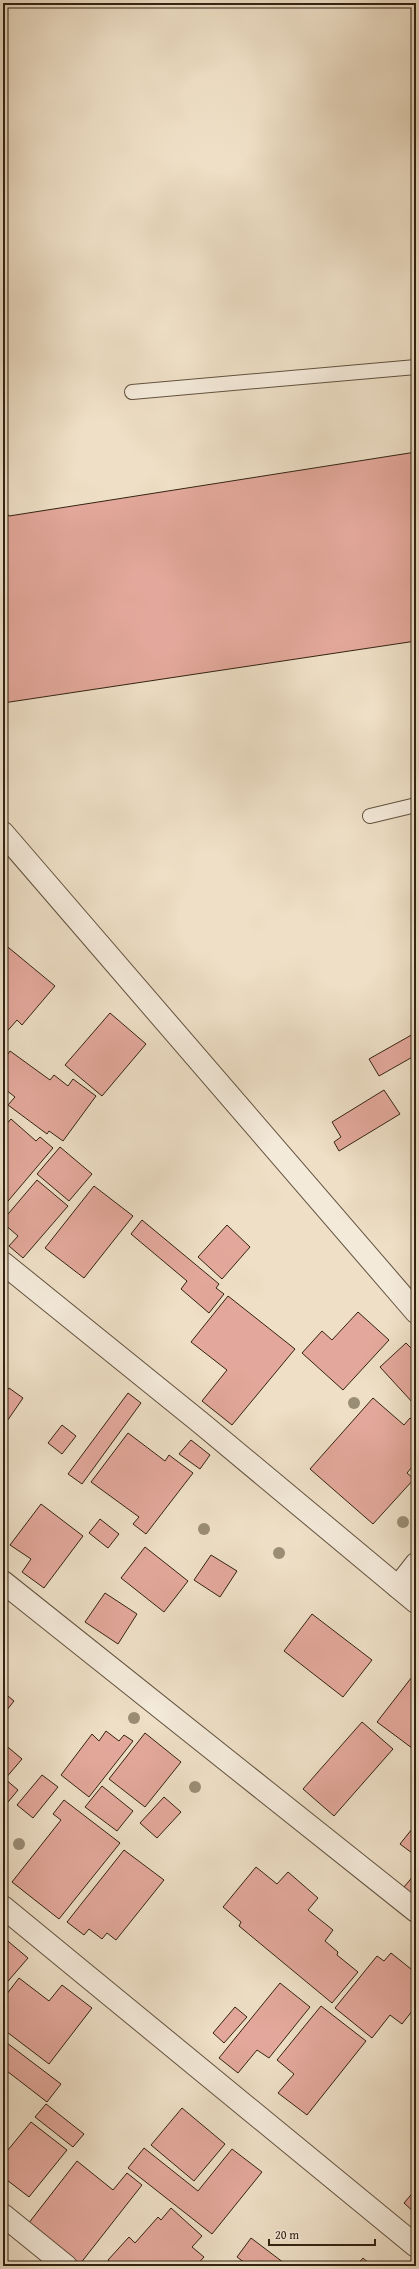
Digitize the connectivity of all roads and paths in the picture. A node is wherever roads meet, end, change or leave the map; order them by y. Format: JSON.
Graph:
{"nodes":[{"id":1,"x":416,"y":367,"type":"edge"},
{"id":2,"x":132,"y":392,"type":"dead end"},
{"id":3,"x":416,"y":805,"type":"edge"},
{"id":4,"x":370,"y":816,"type":"dead end"},
{"id":5,"x":3,"y":833,"type":"edge"},
{"id":6,"x":3,"y":1263,"type":"edge"},
{"id":7,"x":416,"y":1312,"type":"edge"},
{"id":8,"x":416,"y":1564,"type":"edge"},
{"id":9,"x":3,"y":1582,"type":"edge"},
{"id":10,"x":398,"y":1587,"type":"junction"},
{"id":11,"x":416,"y":1602,"type":"edge"},
{"id":12,"x":3,"y":1907,"type":"edge"},
{"id":13,"x":416,"y":1911,"type":"edge"},
{"id":14,"x":3,"y":2215,"type":"edge"},
{"id":15,"x":416,"y":2246,"type":"edge"},
{"id":16,"x":66,"y":2266,"type":"edge"}],
"edges":[{"from":1,"to":2,"type":"lane"},
{"from":3,"to":4,"type":"lane"},
{"from":5,"to":7,"type":"street"},
{"from":6,"to":10,"type":"street"},
{"from":8,"to":10,"type":"street"},
{"from":9,"to":13,"type":"street"},
{"from":10,"to":11,"type":"street"},
{"from":12,"to":15,"type":"street"},
{"from":14,"to":16,"type":"street"}]}
